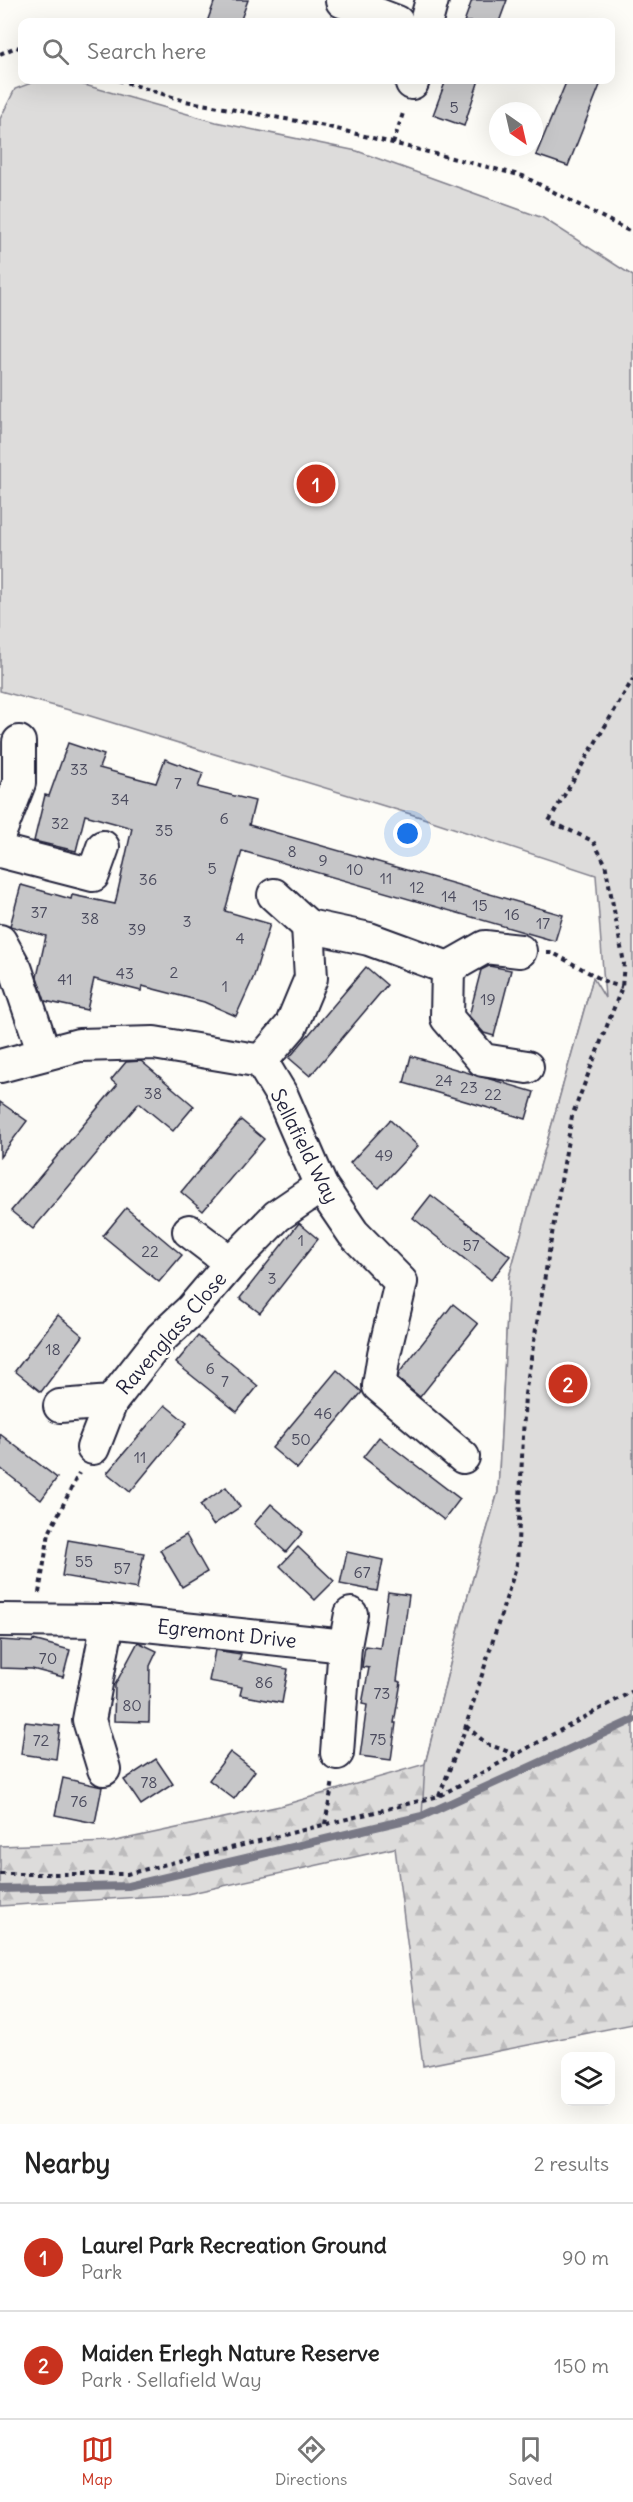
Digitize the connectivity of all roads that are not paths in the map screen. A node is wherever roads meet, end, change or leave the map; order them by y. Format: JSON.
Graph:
{"nodes":[{"id":1,"x":432,"y":0,"type":"edge"},
{"id":2,"x":342,"y":1,"type":"edge"},
{"id":3,"x":387,"y":18,"type":"edge"},
{"id":4,"x":427,"y":18,"type":"edge"},
{"id":5,"x":20,"y":742,"type":"dead end"},
{"id":6,"x":0,"y":832,"type":"edge"},
{"id":7,"x":103,"y":848,"type":"dead end"},
{"id":8,"x":0,"y":851,"type":"edge"},
{"id":9,"x":274,"y":895,"type":"dead end"},
{"id":10,"x":308,"y":926,"type":"junction"},
{"id":11,"x":0,"y":941,"type":"edge"},
{"id":12,"x":520,"y":951,"type":"road end"},
{"id":13,"x":448,"y":968,"type":"junction"},
{"id":14,"x":44,"y":1053,"type":"junction"},
{"id":15,"x":261,"y":1061,"type":"junction"},
{"id":16,"x":0,"y":1066,"type":"edge"},
{"id":17,"x":527,"y":1067,"type":"dead end"},
{"id":18,"x":321,"y":1186,"type":"junction"},
{"id":19,"x":189,"y":1231,"type":"dead end"},
{"id":20,"x":231,"y":1263,"type":"junction"},
{"id":21,"x":111,"y":1402,"type":"junction"},
{"id":22,"x":60,"y":1406,"type":"dead end"},
{"id":23,"x":93,"y":1448,"type":"road end"},
{"id":24,"x":463,"y":1457,"type":"dead end"},
{"id":25,"x":351,"y":1614,"type":"dead end"},
{"id":26,"x":0,"y":1620,"type":"edge"},
{"id":27,"x":108,"y":1621,"type":"junction"},
{"id":28,"x":345,"y":1646,"type":"junction"},
{"id":29,"x":338,"y":1753,"type":"road end"},
{"id":30,"x":104,"y":1769,"type":"dead end"}],
"edges":[{"from":1,"to":4,"type":"street"},
{"from":2,"to":3,"type":"street"},
{"from":5,"to":6,"type":"street"},
{"from":7,"to":8,"type":"street"},
{"from":9,"to":10,"type":"street"},
{"from":10,"to":13,"type":"street"},
{"from":10,"to":15,"type":"street"},
{"from":11,"to":14,"type":"street"},
{"from":12,"to":13,"type":"street"},
{"from":13,"to":17,"type":"street"},
{"from":14,"to":15,"type":"street"},
{"from":14,"to":16,"type":"street"},
{"from":15,"to":18,"type":"street","name":"Sellafield Way"},
{"from":18,"to":20,"type":"street","name":"Ravenglass Close"},
{"from":18,"to":24,"type":"street","name":"Sellafield Way"},
{"from":19,"to":20,"type":"street","name":"Ravenglass Close"},
{"from":20,"to":21,"type":"street","name":"Ravenglass Close"},
{"from":21,"to":22,"type":"street","name":"Ravenglass Close"},
{"from":21,"to":23,"type":"street","name":"Ravenglass Close"},
{"from":25,"to":28,"type":"street"},
{"from":26,"to":27,"type":"street","name":"Egremont Drive"},
{"from":27,"to":28,"type":"street","name":"Egremont Drive"},
{"from":27,"to":30,"type":"street"},
{"from":28,"to":29,"type":"street"}]}
